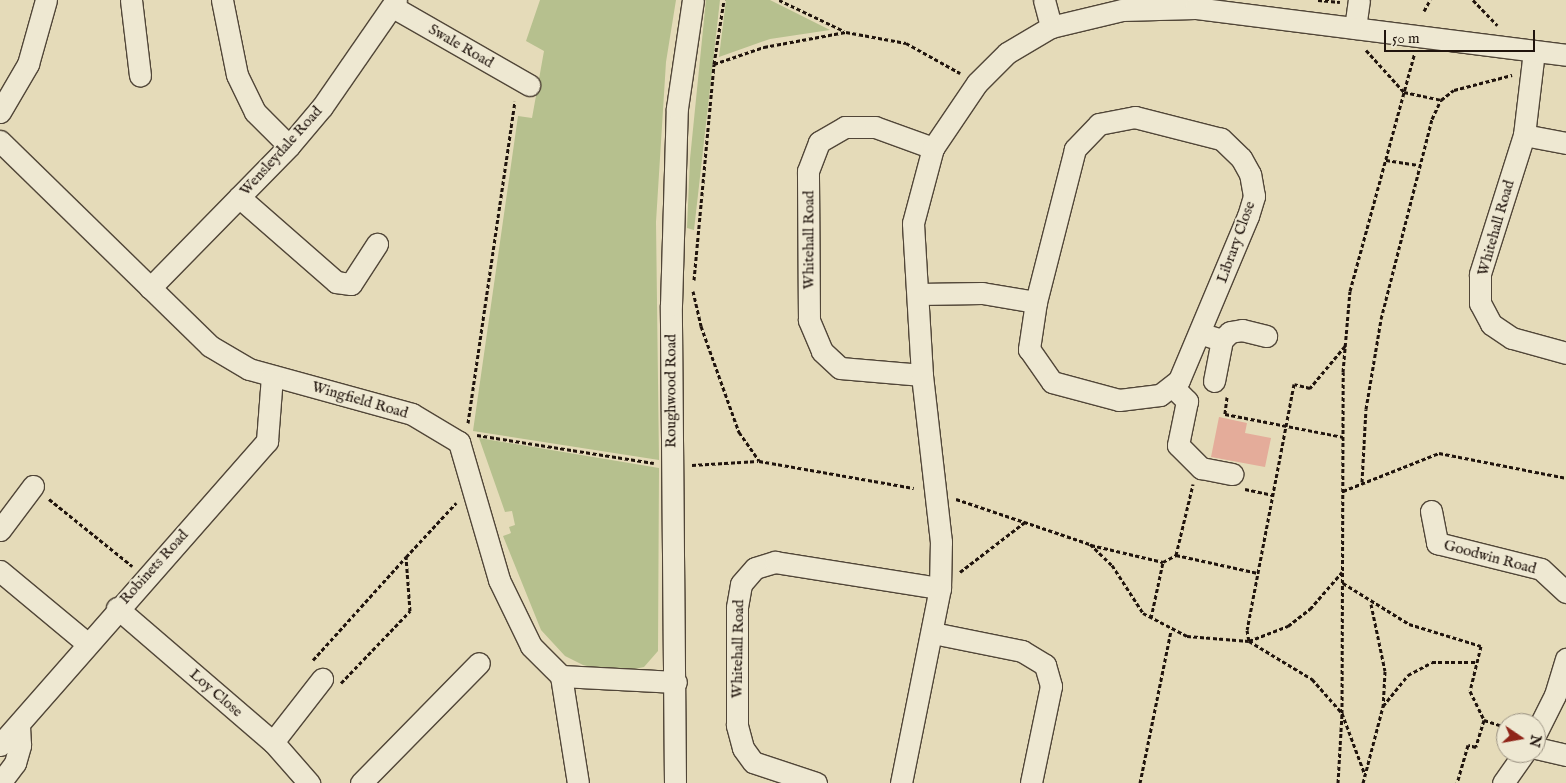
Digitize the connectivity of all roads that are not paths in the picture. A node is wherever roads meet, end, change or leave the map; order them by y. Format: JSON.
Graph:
{"nodes":[{"id":1,"x":46,"y":0,"type":"edge"},
{"id":2,"x":131,"y":0,"type":"edge"},
{"id":3,"x":222,"y":0,"type":"edge"},
{"id":4,"x":693,"y":0,"type":"edge"},
{"id":5,"x":1044,"y":0,"type":"edge"},
{"id":6,"x":1358,"y":0,"type":"edge"},
{"id":7,"x":395,"y":4,"type":"edge"},
{"id":8,"x":1051,"y":27,"type":"junction"},
{"id":9,"x":1355,"y":28,"type":"junction"},
{"id":10,"x":1534,"y":51,"type":"junction"},
{"id":11,"x":1566,"y":55,"type":"edge"},
{"id":12,"x":140,"y":75,"type":"dead end"},
{"id":13,"x":520,"y":89,"type":"road end"},
{"id":14,"x":0,"y":112,"type":"edge"},
{"id":15,"x":1524,"y":135,"type":"junction"},
{"id":16,"x":1566,"y":143,"type":"edge"},
{"id":17,"x":289,"y":146,"type":"junction"},
{"id":18,"x":2,"y":148,"type":"edge"},
{"id":19,"x":933,"y":148,"type":"junction"},
{"id":20,"x":239,"y":197,"type":"junction"},
{"id":21,"x":377,"y":244,"type":"dead end"},
{"id":22,"x":150,"y":288,"type":"junction"},
{"id":23,"x":918,"y":294,"type":"junction"},
{"id":24,"x":1036,"y":302,"type":"junction"},
{"id":25,"x":1202,"y":334,"type":"junction"},
{"id":26,"x":1266,"y":336,"type":"dead end"},
{"id":27,"x":1222,"y":340,"type":"junction"},
{"id":28,"x":1566,"y":353,"type":"edge"},
{"id":29,"x":922,"y":375,"type":"junction"},
{"id":30,"x":272,"y":376,"type":"junction"},
{"id":31,"x":1221,"y":386,"type":"road end"},
{"id":32,"x":1173,"y":387,"type":"junction"},
{"id":33,"x":1232,"y":474,"type":"road end"},
{"id":34,"x":33,"y":486,"type":"road end"},
{"id":35,"x":1431,"y":511,"type":"dead end"},
{"id":36,"x":0,"y":530,"type":"edge"},
{"id":37,"x":0,"y":571,"type":"edge"},
{"id":38,"x":940,"y":588,"type":"junction"},
{"id":39,"x":1566,"y":592,"type":"edge"},
{"id":40,"x":117,"y":608,"type":"junction"},
{"id":41,"x":932,"y":633,"type":"junction"},
{"id":42,"x":88,"y":644,"type":"junction"},
{"id":43,"x":1566,"y":659,"type":"edge"},
{"id":44,"x":479,"y":663,"type":"dead end"},
{"id":45,"x":562,"y":676,"type":"junction"},
{"id":46,"x":322,"y":679,"type":"road end"},
{"id":47,"x":676,"y":682,"type":"junction"},
{"id":48,"x":1546,"y":713,"type":"edge"},
{"id":49,"x":19,"y":726,"type":"junction"},
{"id":50,"x":1,"y":742,"type":"edge"},
{"id":51,"x":273,"y":742,"type":"junction"},
{"id":52,"x":1546,"y":750,"type":"edge"},
{"id":53,"x":1566,"y":755,"type":"edge"},
{"id":54,"x":1517,"y":763,"type":"edge"},
{"id":55,"x":0,"y":783,"type":"edge"},
{"id":56,"x":309,"y":783,"type":"edge"},
{"id":57,"x":361,"y":783,"type":"edge"},
{"id":58,"x":578,"y":783,"type":"edge"},
{"id":59,"x":675,"y":783,"type":"edge"},
{"id":60,"x":816,"y":783,"type":"edge"},
{"id":61,"x":901,"y":783,"type":"edge"},
{"id":62,"x":1032,"y":783,"type":"edge"},
{"id":63,"x":1503,"y":783,"type":"edge"}],
"edges":[{"from":1,"to":14,"type":"street"},
{"from":2,"to":12,"type":"street"},
{"from":3,"to":17,"type":"street"},
{"from":4,"to":47,"type":"street","name":"Roughwood Road"},
{"from":5,"to":8,"type":"street"},
{"from":6,"to":9,"type":"street"},
{"from":7,"to":13,"type":"street","name":"Swale Road"},
{"from":7,"to":17,"type":"street","name":"Wensleydale Road"},
{"from":8,"to":9,"type":"street"},
{"from":8,"to":19,"type":"street"},
{"from":9,"to":10,"type":"street"},
{"from":10,"to":11,"type":"street"},
{"from":10,"to":15,"type":"street","name":"Whitehall Road"},
{"from":15,"to":16,"type":"street"},
{"from":15,"to":28,"type":"street","name":"Whitehall Road"},
{"from":17,"to":20,"type":"street","name":"Wensleydale Road"},
{"from":18,"to":22,"type":"street","name":"Wingfield Road"},
{"from":19,"to":23,"type":"street"},
{"from":19,"to":29,"type":"street","name":"Whitehall Road"},
{"from":20,"to":21,"type":"street"},
{"from":20,"to":22,"type":"street","name":"Wensleydale Road"},
{"from":22,"to":30,"type":"street","name":"Wingfield Road"},
{"from":23,"to":24,"type":"street"},
{"from":23,"to":29,"type":"street"},
{"from":24,"to":25,"type":"street","name":"Library Close"},
{"from":24,"to":32,"type":"street","name":"Library Close"},
{"from":25,"to":27,"type":"street"},
{"from":25,"to":32,"type":"street","name":"Library Close"},
{"from":26,"to":27,"type":"street"},
{"from":27,"to":31,"type":"street"},
{"from":29,"to":38,"type":"street"},
{"from":30,"to":40,"type":"street","name":"Robinets Road"},
{"from":30,"to":45,"type":"street","name":"Wingfield Road"},
{"from":32,"to":33,"type":"street"},
{"from":34,"to":36,"type":"street"},
{"from":35,"to":39,"type":"street","name":"Goodwin Road"},
{"from":37,"to":42,"type":"street"},
{"from":38,"to":41,"type":"street"},
{"from":38,"to":60,"type":"street","name":"Whitehall Road"},
{"from":40,"to":42,"type":"street","name":"Robinets Road"},
{"from":40,"to":51,"type":"street","name":"Loy Close"},
{"from":41,"to":61,"type":"street"},
{"from":41,"to":62,"type":"street"},
{"from":42,"to":49,"type":"street","name":"Robinets Road"},
{"from":43,"to":48,"type":"street"},
{"from":44,"to":57,"type":"street"},
{"from":45,"to":47,"type":"street"},
{"from":45,"to":58,"type":"street"},
{"from":46,"to":51,"type":"street"},
{"from":47,"to":59,"type":"street","name":"Roughwood Road"},
{"from":49,"to":50,"type":"street","name":"Robinets Road"},
{"from":49,"to":55,"type":"street"},
{"from":51,"to":56,"type":"street","name":"Loy Close"},
{"from":52,"to":53,"type":"street"},
{"from":54,"to":63,"type":"street"}]}
